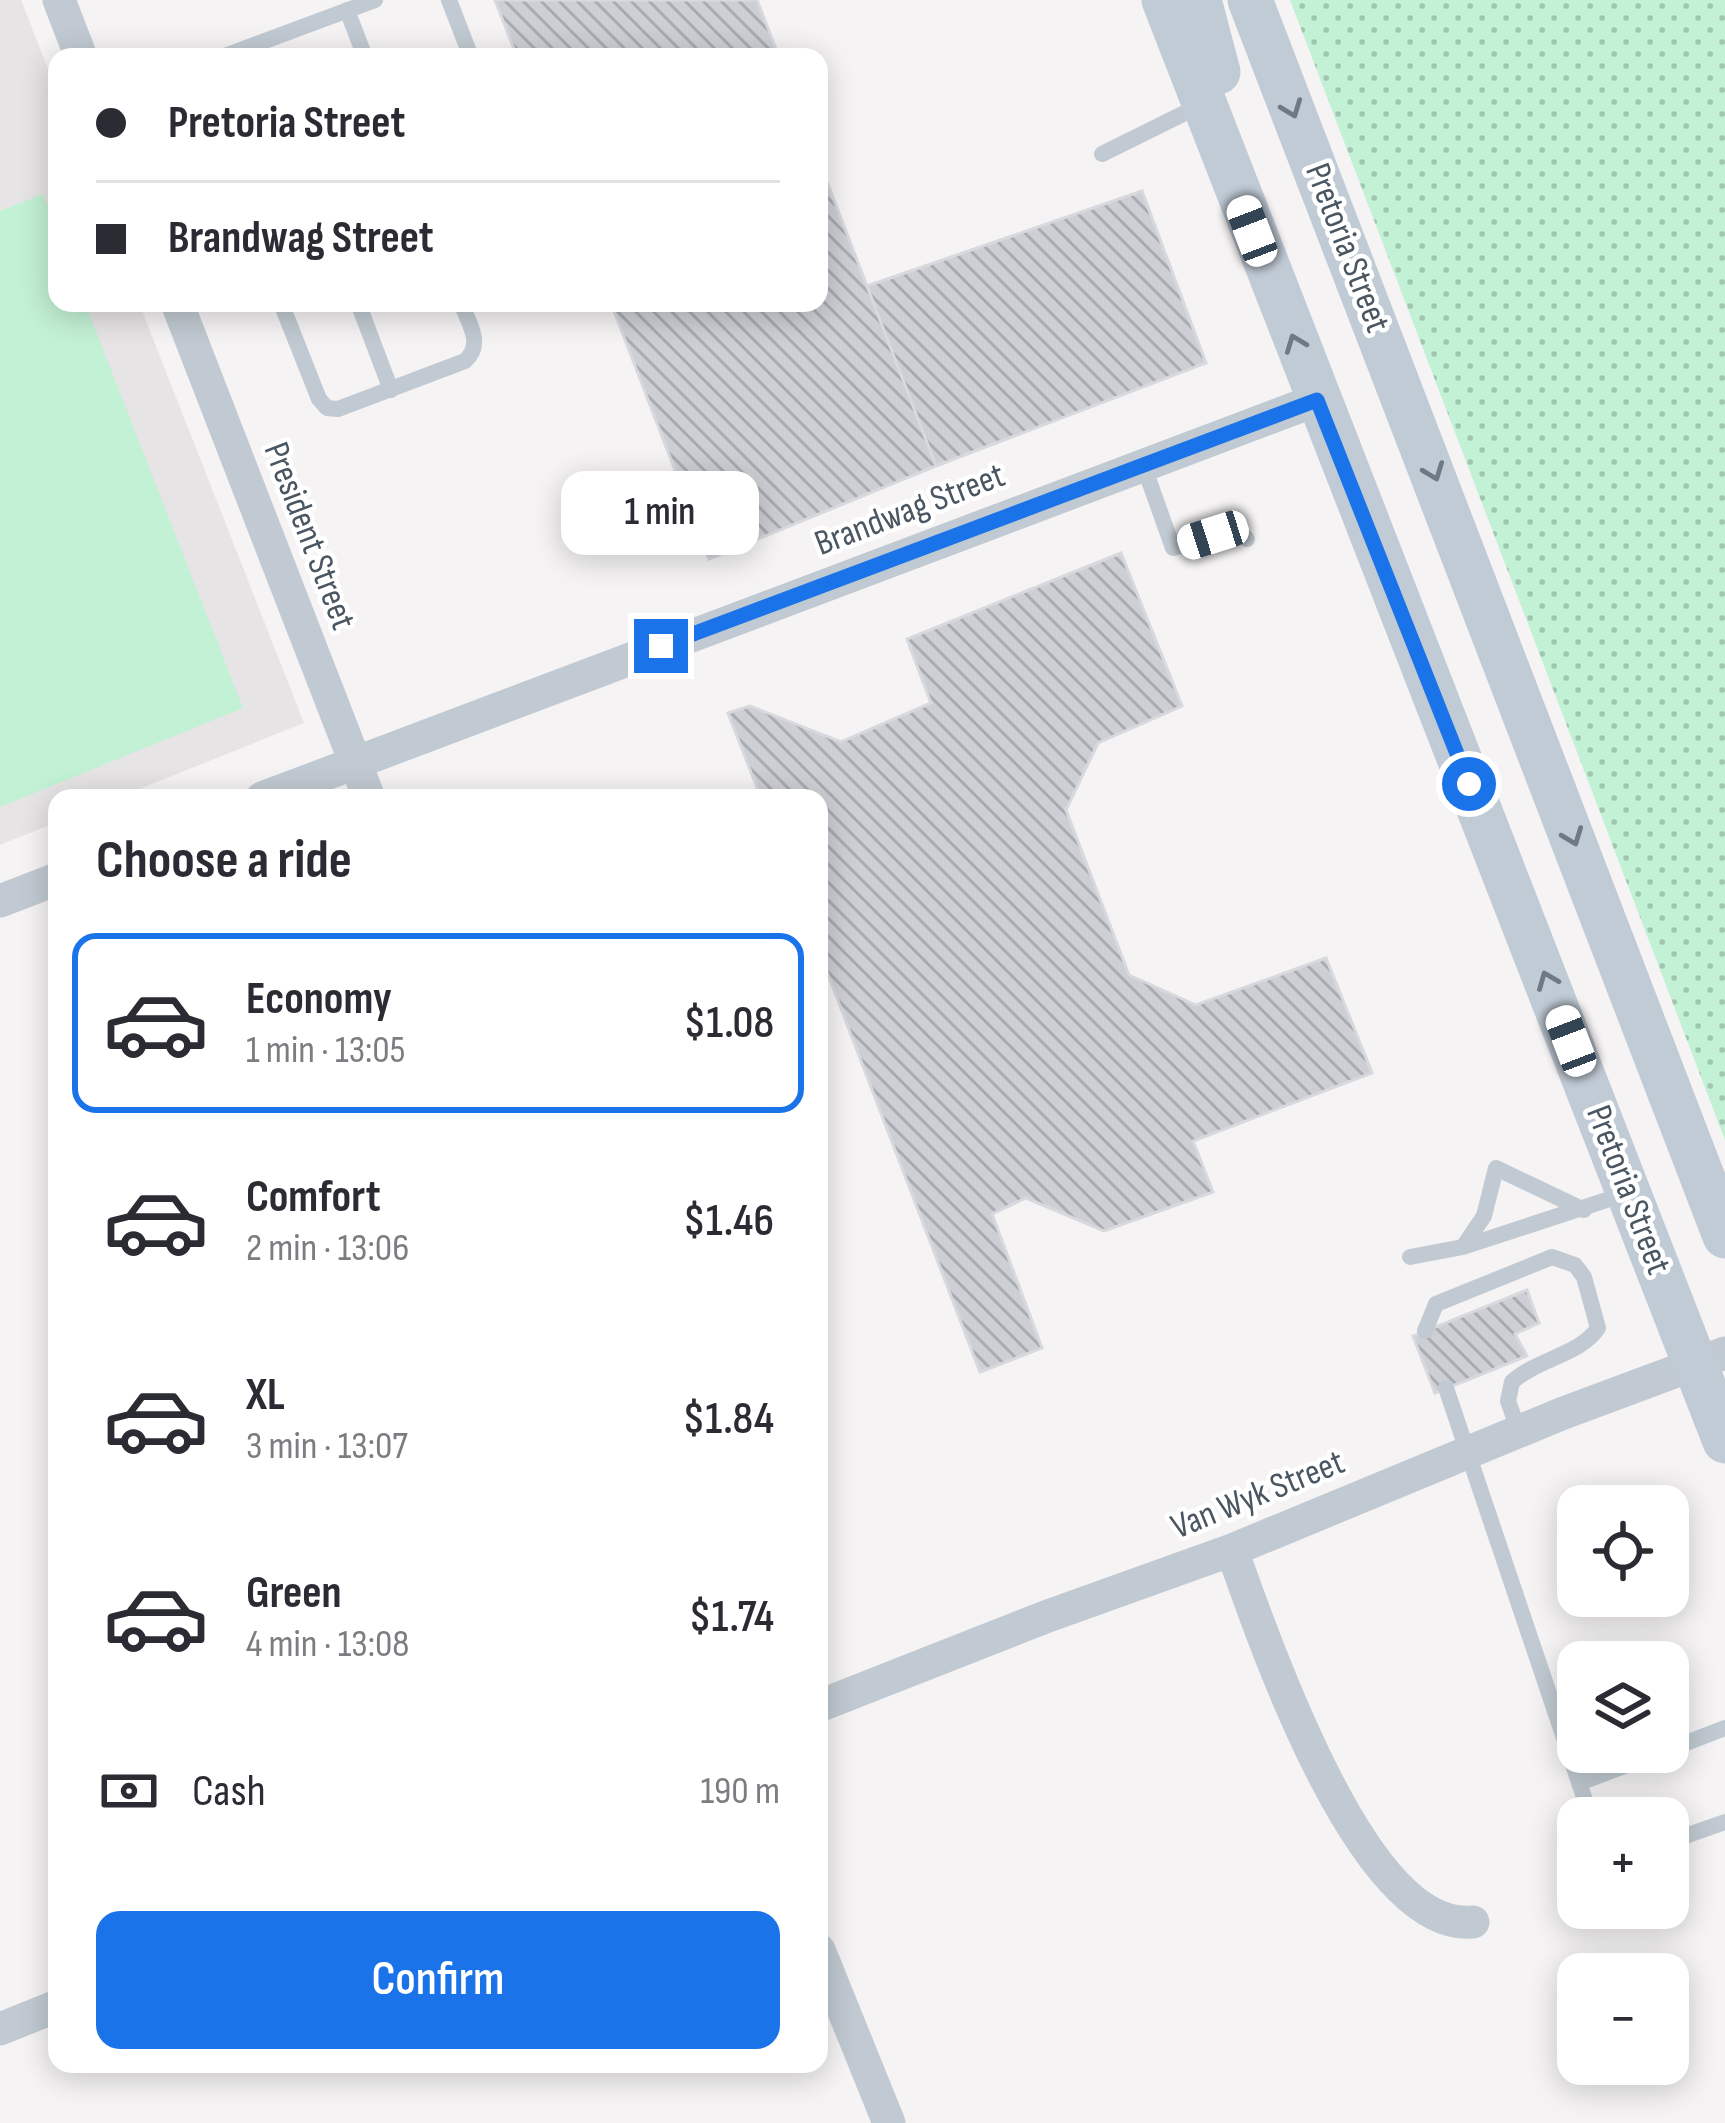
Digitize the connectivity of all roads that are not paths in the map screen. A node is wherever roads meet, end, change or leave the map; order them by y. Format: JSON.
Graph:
{"nodes":[{"id":1,"x":59,"y":0,"type":"edge"},
{"id":2,"x":376,"y":0,"type":"edge"},
{"id":3,"x":449,"y":0,"type":"edge"},
{"id":4,"x":1164,"y":0,"type":"edge"},
{"id":5,"x":1199,"y":0,"type":"edge"},
{"id":6,"x":1250,"y":0,"type":"edge"},
{"id":7,"x":347,"y":10,"type":"junction"},
{"id":8,"x":78,"y":48,"type":"edge"},
{"id":9,"x":266,"y":48,"type":"edge"},
{"id":10,"x":362,"y":48,"type":"edge"},
{"id":11,"x":468,"y":48,"type":"edge"},
{"id":12,"x":1204,"y":104,"type":"junction"},
{"id":13,"x":1102,"y":154,"type":"dead end"},
{"id":14,"x":180,"y":312,"type":"edge"},
{"id":15,"x":285,"y":312,"type":"edge"},
{"id":16,"x":361,"y":312,"type":"edge"},
{"id":17,"x":464,"y":312,"type":"edge"},
{"id":18,"x":391,"y":390,"type":"junction"},
{"id":19,"x":1317,"y":400,"type":"junction"},
{"id":20,"x":1143,"y":463,"type":"junction"},
{"id":21,"x":1247,"y":539,"type":"dead end"},
{"id":22,"x":355,"y":761,"type":"junction"},
{"id":23,"x":285,"y":789,"type":"edge"},
{"id":24,"x":366,"y":789,"type":"edge"},
{"id":25,"x":48,"y":882,"type":"edge"},
{"id":26,"x":0,"y":901,"type":"edge"},
{"id":27,"x":1628,"y":1192,"type":"junction"},
{"id":28,"x":1583,"y":1210,"type":"junction"},
{"id":29,"x":1725,"y":1236,"type":"edge"},
{"id":30,"x":1463,"y":1247,"type":"junction"},
{"id":31,"x":1410,"y":1257,"type":"dead end"},
{"id":32,"x":1425,"y":1330,"type":"dead end"},
{"id":33,"x":1710,"y":1358,"type":"edge"},
{"id":34,"x":1446,"y":1388,"type":"dead end"},
{"id":35,"x":1519,"y":1432,"type":"junction"},
{"id":36,"x":1725,"y":1441,"type":"edge"},
{"id":37,"x":1466,"y":1453,"type":"junction"},
{"id":38,"x":1232,"y":1550,"type":"junction"},
{"id":39,"x":828,"y":1702,"type":"edge"},
{"id":40,"x":1725,"y":1728,"type":"edge"},
{"id":41,"x":1689,"y":1742,"type":"edge"},
{"id":42,"x":1606,"y":1773,"type":"edge"},
{"id":43,"x":1579,"y":1783,"type":"junction"},
{"id":44,"x":1584,"y":1797,"type":"edge"},
{"id":45,"x":1725,"y":1822,"type":"edge"},
{"id":46,"x":1689,"y":1835,"type":"edge"},
{"id":47,"x":1473,"y":1922,"type":"dead end"},
{"id":48,"x":828,"y":1972,"type":"edge"},
{"id":49,"x":48,"y":2010,"type":"edge"},
{"id":50,"x":0,"y":2029,"type":"edge"},
{"id":51,"x":889,"y":2123,"type":"edge"}],
"edges":[{"from":1,"to":8,"type":"street"},
{"from":2,"to":7,"type":"lane"},
{"from":3,"to":11,"type":"lane"},
{"from":4,"to":12,"type":"main road","name":"Pretoria Street"},
{"from":5,"to":12,"type":"main road"},
{"from":6,"to":29,"type":"main road","name":"Pretoria Street","one_way":true},
{"from":7,"to":9,"type":"lane"},
{"from":7,"to":10,"type":"lane"},
{"from":12,"to":13,"type":"lane"},
{"from":19,"to":12,"type":"main road","name":"Pretoria Street","one_way":true},
{"from":14,"to":22,"type":"street","name":"President Street"},
{"from":15,"to":18,"type":"lane"},
{"from":16,"to":18,"type":"lane"},
{"from":17,"to":18,"type":"lane"},
{"from":19,"to":20,"type":"street","name":"Brandwag Street"},
{"from":27,"to":19,"type":"main road","name":"Pretoria Street","one_way":true},
{"from":20,"to":21,"type":"lane"},
{"from":20,"to":22,"type":"street","name":"Brandwag Street"},
{"from":22,"to":23,"type":"street","name":"Brandwag Street"},
{"from":22,"to":24,"type":"street","name":"President Street"},
{"from":25,"to":26,"type":"street"},
{"from":27,"to":28,"type":"lane"},
{"from":27,"to":33,"type":"main road","name":"Pretoria Street"},
{"from":28,"to":30,"type":"lane"},
{"from":28,"to":30,"type":"lane"},
{"from":30,"to":31,"type":"lane"},
{"from":32,"to":35,"type":"lane"},
{"from":33,"to":35,"type":"street","name":"Van Wyk Street"},
{"from":33,"to":36,"type":"main road","name":"Pretoria Street"},
{"from":34,"to":37,"type":"lane"},
{"from":35,"to":37,"type":"street","name":"Van Wyk Street"},
{"from":37,"to":38,"type":"street","name":"Van Wyk Street"},
{"from":37,"to":43,"type":"lane"},
{"from":38,"to":39,"type":"street","name":"Van Wyk Street"},
{"from":38,"to":47,"type":"street"},
{"from":40,"to":41,"type":"lane"},
{"from":42,"to":43,"type":"lane"},
{"from":43,"to":44,"type":"lane"},
{"from":45,"to":46,"type":"lane"},
{"from":48,"to":51,"type":"street"},
{"from":49,"to":50,"type":"street"}]}
